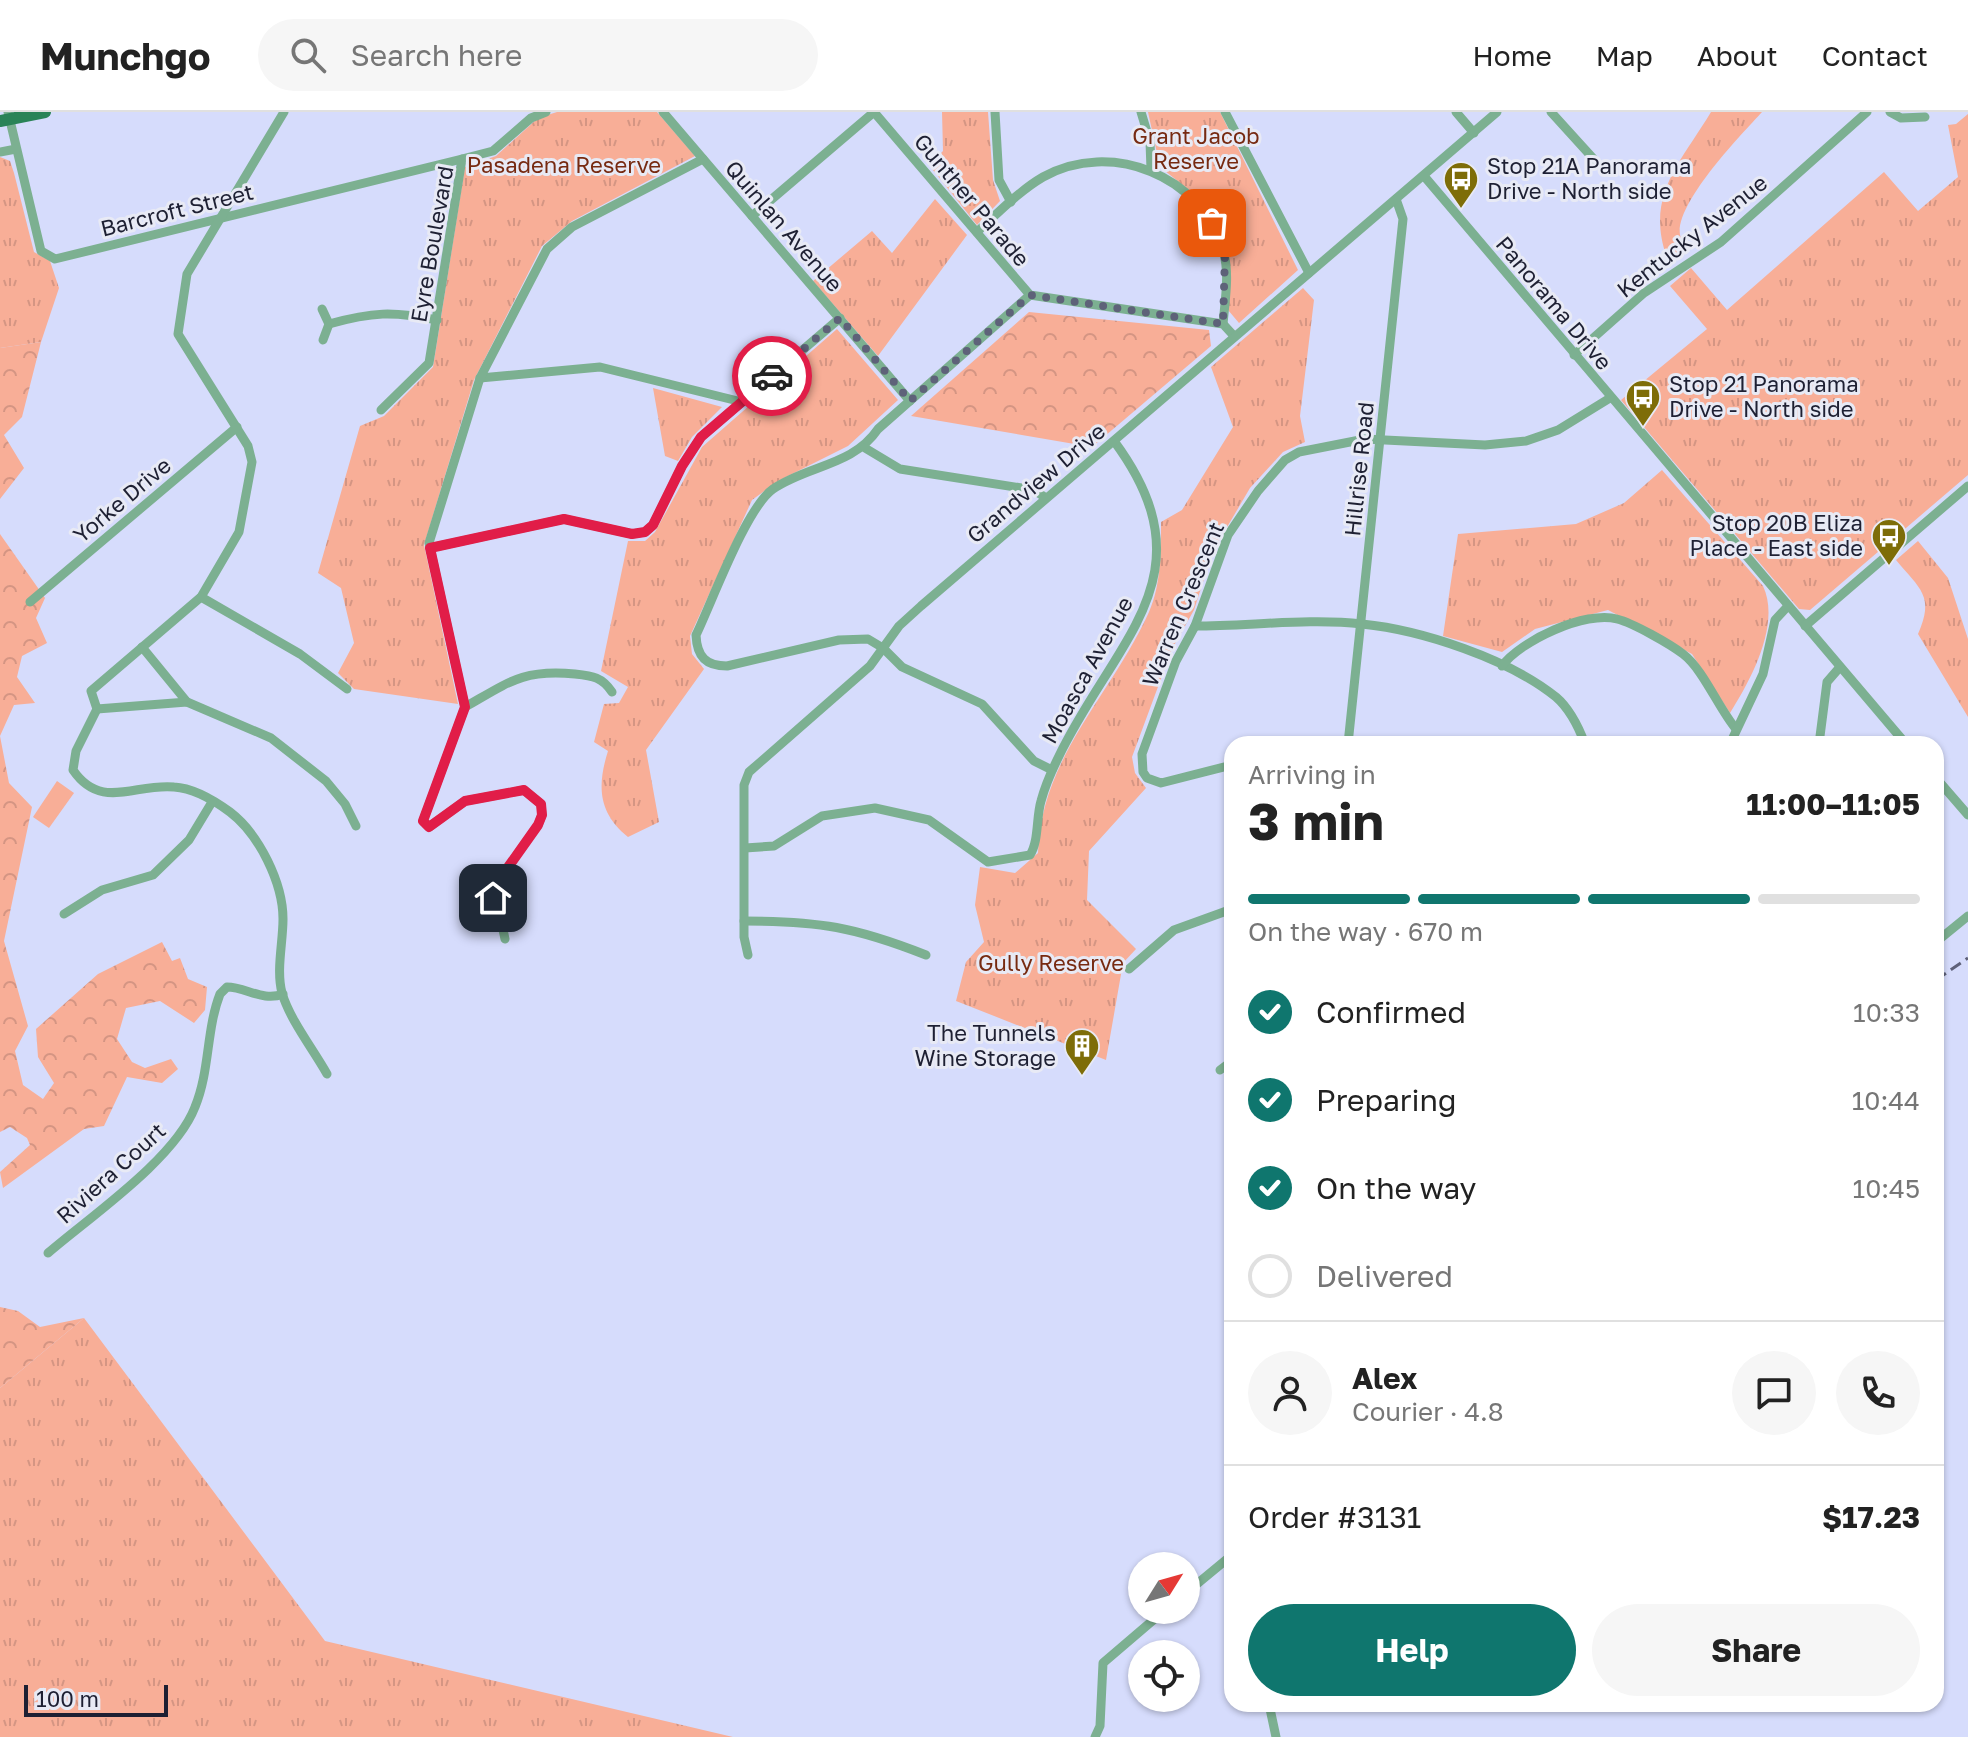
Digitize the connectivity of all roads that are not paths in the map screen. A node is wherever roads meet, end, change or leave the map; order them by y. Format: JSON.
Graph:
{"nodes":[{"id":1,"x":45,"y":112,"type":"edge"},
{"id":2,"x":284,"y":112,"type":"edge"},
{"id":3,"x":546,"y":112,"type":"edge"},
{"id":4,"x":663,"y":112,"type":"edge"},
{"id":5,"x":874,"y":112,"type":"edge"},
{"id":6,"x":995,"y":112,"type":"edge"},
{"id":7,"x":1141,"y":112,"type":"edge"},
{"id":8,"x":1225,"y":112,"type":"edge"},
{"id":9,"x":1456,"y":112,"type":"edge"},
{"id":10,"x":1497,"y":112,"type":"edge"},
{"id":11,"x":1551,"y":112,"type":"edge"},
{"id":12,"x":1867,"y":112,"type":"edge"},
{"id":13,"x":1890,"y":112,"type":"edge"},
{"id":14,"x":1925,"y":117,"type":"dead end"},
{"id":15,"x":6,"y":118,"type":"edge"},
{"id":16,"x":1474,"y":133,"type":"junction"},
{"id":17,"x":16,"y":149,"type":"junction"},
{"id":18,"x":0,"y":152,"type":"edge"},
{"id":19,"x":462,"y":159,"type":"junction"},
{"id":20,"x":703,"y":159,"type":"junction"},
{"id":21,"x":1600,"y":166,"type":"dead end"},
{"id":22,"x":1151,"y":169,"type":"junction"},
{"id":23,"x":1424,"y":176,"type":"junction"},
{"id":24,"x":1396,"y":199,"type":"junction"},
{"id":25,"x":1011,"y":202,"type":"junction"},
{"id":26,"x":752,"y":216,"type":"junction"},
{"id":27,"x":220,"y":218,"type":"junction"},
{"id":28,"x":977,"y":232,"type":"junction"},
{"id":29,"x":1309,"y":273,"type":"junction"},
{"id":30,"x":1030,"y":295,"type":"junction"},
{"id":31,"x":322,"y":309,"type":"dead end"},
{"id":32,"x":840,"y":318,"type":"junction"},
{"id":33,"x":437,"y":320,"type":"junction"},
{"id":34,"x":329,"y":324,"type":"junction"},
{"id":35,"x":1223,"y":324,"type":"junction"},
{"id":36,"x":1234,"y":336,"type":"junction"},
{"id":37,"x":323,"y":340,"type":"dead end"},
{"id":38,"x":1574,"y":355,"type":"junction"},
{"id":39,"x":480,"y":378,"type":"junction"},
{"id":40,"x":1610,"y":398,"type":"junction"},
{"id":41,"x":910,"y":401,"type":"junction"},
{"id":42,"x":742,"y":402,"type":"junction"},
{"id":43,"x":381,"y":410,"type":"dead end"},
{"id":44,"x":237,"y":427,"type":"junction"},
{"id":45,"x":1380,"y":438,"type":"junction"},
{"id":46,"x":1114,"y":441,"type":"junction"},
{"id":47,"x":865,"y":448,"type":"junction"},
{"id":48,"x":1966,"y":491,"type":"edge"},
{"id":49,"x":1046,"y":498,"type":"junction"},
{"id":50,"x":430,"y":548,"type":"junction"},
{"id":51,"x":201,"y":597,"type":"junction"},
{"id":52,"x":30,"y":602,"type":"dead end"},
{"id":53,"x":1788,"y":606,"type":"junction"},
{"id":54,"x":1362,"y":624,"type":"junction"},
{"id":55,"x":1195,"y":626,"type":"junction"},
{"id":56,"x":1805,"y":626,"type":"junction"},
{"id":57,"x":142,"y":647,"type":"junction"},
{"id":58,"x":883,"y":648,"type":"junction"},
{"id":59,"x":1502,"y":666,"type":"junction"},
{"id":60,"x":1840,"y":667,"type":"junction"},
{"id":61,"x":347,"y":689,"type":"dead end"},
{"id":62,"x":612,"y":692,"type":"dead end"},
{"id":63,"x":187,"y":702,"type":"junction"},
{"id":64,"x":465,"y":707,"type":"junction"},
{"id":65,"x":97,"y":709,"type":"junction"},
{"id":66,"x":1736,"y":729,"type":"junction"},
{"id":67,"x":1349,"y":736,"type":"edge"},
{"id":68,"x":1582,"y":736,"type":"edge"},
{"id":69,"x":1733,"y":736,"type":"edge"},
{"id":70,"x":1820,"y":736,"type":"edge"},
{"id":71,"x":1899,"y":736,"type":"edge"},
{"id":72,"x":1224,"y":767,"type":"edge"},
{"id":73,"x":1052,"y":770,"type":"junction"},
{"id":74,"x":1944,"y":787,"type":"edge"},
{"id":75,"x":212,"y":802,"type":"junction"},
{"id":76,"x":1968,"y":815,"type":"edge"},
{"id":77,"x":356,"y":826,"type":"dead end"},
{"id":78,"x":745,"y":848,"type":"junction"},
{"id":79,"x":1224,"y":912,"type":"edge"},
{"id":80,"x":64,"y":914,"type":"dead end"},
{"id":81,"x":1968,"y":916,"type":"edge"},
{"id":82,"x":744,"y":921,"type":"junction"},
{"id":83,"x":1944,"y":936,"type":"edge"},
{"id":84,"x":505,"y":939,"type":"dead end"},
{"id":85,"x":748,"y":955,"type":"dead end"},
{"id":86,"x":926,"y":955,"type":"dead end"},
{"id":87,"x":1129,"y":969,"type":"dead end"},
{"id":88,"x":283,"y":994,"type":"junction"},
{"id":89,"x":1224,"y":1067,"type":"edge"},
{"id":90,"x":1220,"y":1070,"type":"dead end"},
{"id":91,"x":327,"y":1074,"type":"dead end"},
{"id":92,"x":48,"y":1253,"type":"dead end"},
{"id":93,"x":1224,"y":1562,"type":"edge"},
{"id":94,"x":1200,"y":1581,"type":"edge"},
{"id":95,"x":1149,"y":1624,"type":"edge"},
{"id":96,"x":1271,"y":1712,"type":"edge"},
{"id":97,"x":1095,"y":1737,"type":"edge"},
{"id":98,"x":1276,"y":1737,"type":"edge"}],
"edges":[{"from":1,"to":15,"type":"main road"},
{"from":2,"to":27,"type":"street"},
{"from":3,"to":19,"type":"street","name":"Eyre Boulevard"},
{"from":4,"to":20,"type":"street","name":"Quinlan Avenue"},
{"from":5,"to":26,"type":"street"},
{"from":5,"to":28,"type":"street","name":"Gunther Parade"},
{"from":6,"to":25,"type":"street"},
{"from":7,"to":22,"type":"street"},
{"from":8,"to":29,"type":"street"},
{"from":9,"to":16,"type":"street"},
{"from":10,"to":16,"type":"street","name":"Grandview Drive"},
{"from":11,"to":21,"type":"street"},
{"from":12,"to":38,"type":"street","name":"Kentucky Avenue"},
{"from":13,"to":14,"type":"street"},
{"from":15,"to":17,"type":"street","name":"Barcroft Street"},
{"from":16,"to":23,"type":"street","name":"Grandview Drive"},
{"from":17,"to":18,"type":"street"},
{"from":17,"to":27,"type":"street","name":"Barcroft Street"},
{"from":19,"to":27,"type":"street","name":"Barcroft Street"},
{"from":19,"to":33,"type":"street","name":"Eyre Boulevard"},
{"from":20,"to":26,"type":"street","name":"Quinlan Avenue"},
{"from":20,"to":39,"type":"street"},
{"from":22,"to":25,"type":"street"},
{"from":22,"to":35,"type":"street"},
{"from":23,"to":24,"type":"street","name":"Grandview Drive"},
{"from":23,"to":38,"type":"street","name":"Panorama Drive"},
{"from":24,"to":29,"type":"street","name":"Grandview Drive"},
{"from":24,"to":45,"type":"street","name":"Hillrise Road"},
{"from":25,"to":28,"type":"street"},
{"from":26,"to":32,"type":"street","name":"Quinlan Avenue"},
{"from":27,"to":44,"type":"street"},
{"from":28,"to":30,"type":"street","name":"Gunther Parade"},
{"from":29,"to":36,"type":"street","name":"Grandview Drive"},
{"from":30,"to":35,"type":"street","name":"Gunther Parade"},
{"from":30,"to":41,"type":"street"},
{"from":31,"to":34,"type":"street"},
{"from":32,"to":41,"type":"street","name":"Quinlan Avenue"},
{"from":32,"to":42,"type":"street"},
{"from":33,"to":34,"type":"street"},
{"from":33,"to":43,"type":"street","name":"Eyre Boulevard"},
{"from":34,"to":37,"type":"street"},
{"from":35,"to":36,"type":"street"},
{"from":36,"to":46,"type":"street","name":"Grandview Drive"},
{"from":38,"to":40,"type":"street","name":"Panorama Drive"},
{"from":39,"to":42,"type":"street"},
{"from":39,"to":50,"type":"street"},
{"from":40,"to":45,"type":"street","name":"Warren Crescent"},
{"from":40,"to":53,"type":"street","name":"Panorama Drive"},
{"from":41,"to":47,"type":"street"},
{"from":42,"to":50,"type":"street"},
{"from":44,"to":51,"type":"street"},
{"from":44,"to":52,"type":"street","name":"Yorke Drive"},
{"from":45,"to":54,"type":"street","name":"Hillrise Road"},
{"from":45,"to":55,"type":"street","name":"Warren Crescent"},
{"from":46,"to":49,"type":"street","name":"Grandview Drive"},
{"from":46,"to":73,"type":"street","name":"Moasca Avenue"},
{"from":47,"to":49,"type":"street"},
{"from":47,"to":58,"type":"street"},
{"from":48,"to":56,"type":"street"},
{"from":49,"to":58,"type":"street","name":"Grandview Drive"},
{"from":50,"to":64,"type":"street"},
{"from":51,"to":57,"type":"street"},
{"from":51,"to":61,"type":"street"},
{"from":53,"to":56,"type":"street","name":"Panorama Drive"},
{"from":53,"to":66,"type":"street"},
{"from":54,"to":55,"type":"street"},
{"from":54,"to":59,"type":"street"},
{"from":54,"to":67,"type":"street","name":"Hillrise Road"},
{"from":55,"to":72,"type":"street","name":"Warren Crescent"},
{"from":56,"to":60,"type":"street","name":"Panorama Drive"},
{"from":57,"to":63,"type":"street"},
{"from":57,"to":65,"type":"street"},
{"from":58,"to":73,"type":"street"},
{"from":58,"to":78,"type":"street","name":"Grandview Drive"},
{"from":59,"to":66,"type":"street"},
{"from":59,"to":68,"type":"street"},
{"from":60,"to":70,"type":"street"},
{"from":60,"to":71,"type":"street","name":"Panorama Drive"},
{"from":62,"to":64,"type":"street"},
{"from":63,"to":65,"type":"street"},
{"from":63,"to":77,"type":"street"},
{"from":64,"to":84,"type":"street"},
{"from":65,"to":75,"type":"street"},
{"from":66,"to":69,"type":"street"},
{"from":73,"to":78,"type":"street","name":"Moasca Avenue"},
{"from":74,"to":76,"type":"street"},
{"from":75,"to":80,"type":"street"},
{"from":75,"to":88,"type":"street"},
{"from":78,"to":82,"type":"street","name":"Grandview Drive"},
{"from":79,"to":87,"type":"street"},
{"from":81,"to":83,"type":"street"},
{"from":82,"to":85,"type":"street","name":"Grandview Drive"},
{"from":82,"to":86,"type":"street"},
{"from":88,"to":91,"type":"street"},
{"from":88,"to":92,"type":"street","name":"Riviera Court"},
{"from":89,"to":90,"type":"street"},
{"from":93,"to":94,"type":"street"},
{"from":95,"to":97,"type":"street"},
{"from":96,"to":98,"type":"street"}]}
